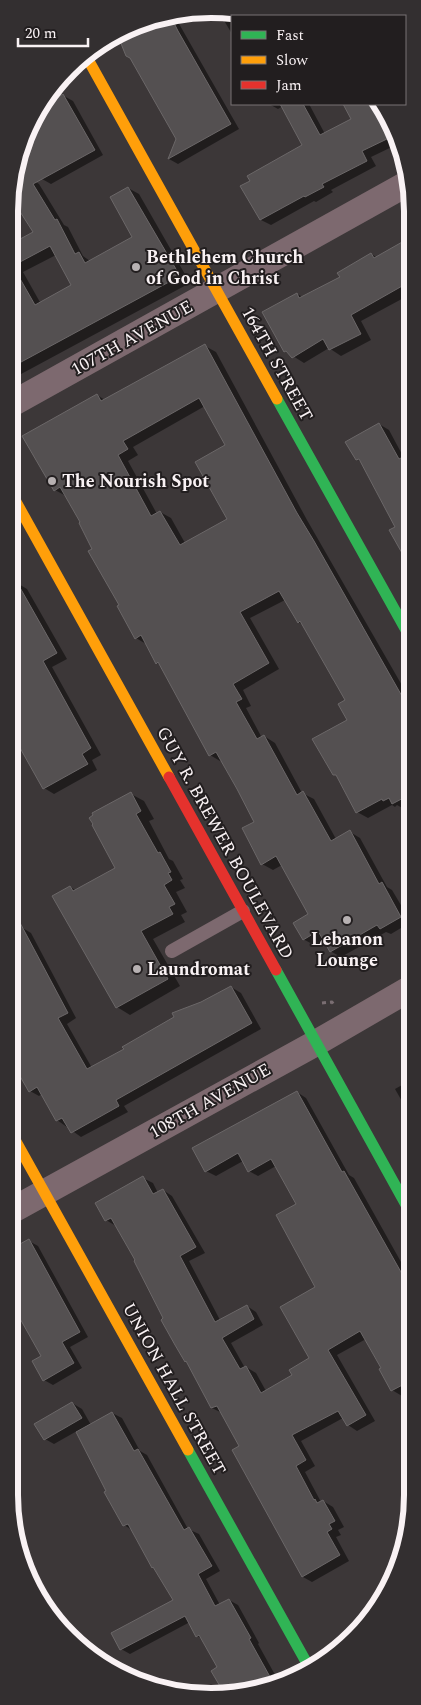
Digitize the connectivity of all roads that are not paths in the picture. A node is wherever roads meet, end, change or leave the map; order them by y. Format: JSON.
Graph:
{"nodes":[{"id":1,"x":89,"y":61,"type":"edge"},
{"id":2,"x":402,"y":186,"type":"edge"},
{"id":3,"x":216,"y":291,"type":"junction"},
{"id":4,"x":18,"y":401,"type":"edge"},
{"id":5,"x":18,"y":505,"type":"edge"},
{"id":6,"x":404,"y":628,"type":"edge"},
{"id":7,"x":243,"y":911,"type":"junction"},
{"id":8,"x":172,"y":951,"type":"dead end"},
{"id":9,"x":404,"y":992,"type":"edge"},
{"id":10,"x":316,"y":1043,"type":"junction"},
{"id":11,"x":18,"y":1145,"type":"edge"},
{"id":12,"x":45,"y":1193,"type":"junction"},
{"id":13,"x":404,"y":1201,"type":"edge"},
{"id":14,"x":18,"y":1207,"type":"edge"},
{"id":15,"x":306,"y":1663,"type":"edge"}],
"edges":[{"from":1,"to":3,"type":"street","name":"164TH STREET"},
{"from":2,"to":3,"type":"street","name":"107TH AVENUE"},
{"from":3,"to":4,"type":"street","name":"107TH AVENUE"},
{"from":3,"to":6,"type":"street","name":"164TH STREET"},
{"from":5,"to":7,"type":"street","name":"GUY R. BREWER BOULEVARD"},
{"from":7,"to":8,"type":"lane"},
{"from":7,"to":10,"type":"street","name":"GUY R. BREWER BOULEVARD"},
{"from":9,"to":10,"type":"street","name":"108TH AVENUE"},
{"from":10,"to":12,"type":"street","name":"108TH AVENUE"},
{"from":10,"to":13,"type":"street","name":"GUY R. BREWER BOULEVARD"},
{"from":11,"to":12,"type":"street","name":"UNION HALL STREET"},
{"from":12,"to":14,"type":"street","name":"108TH AVENUE"},
{"from":12,"to":15,"type":"street","name":"UNION HALL STREET"}]}
